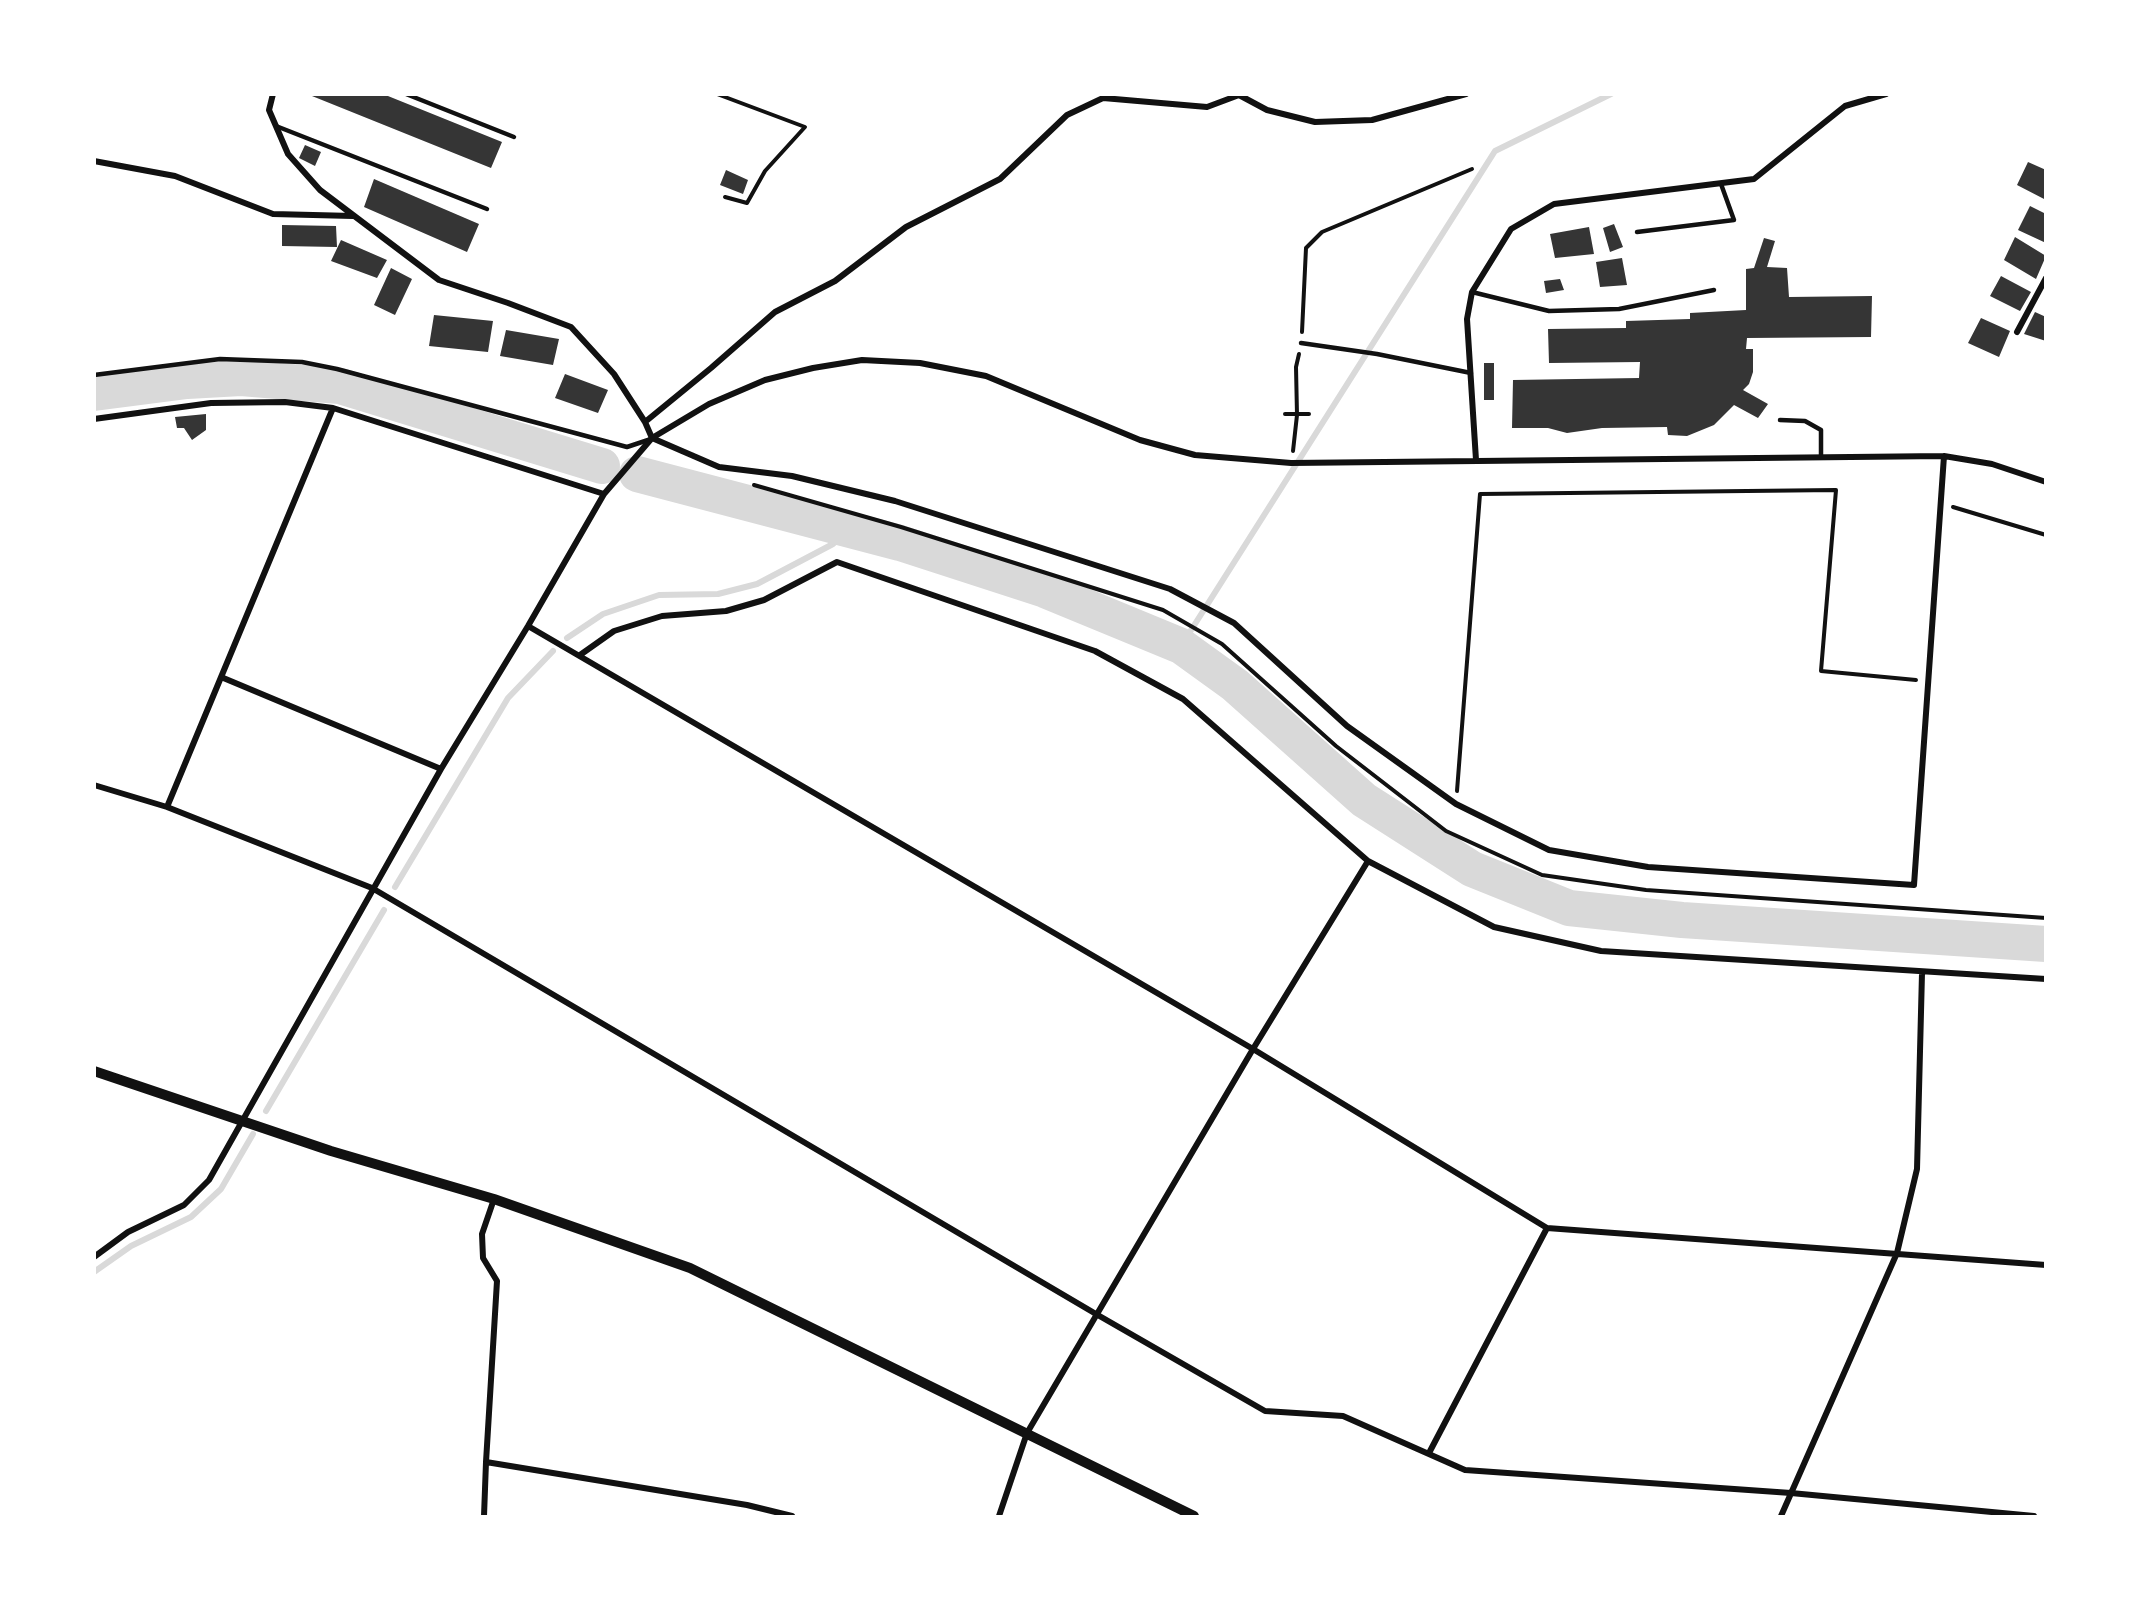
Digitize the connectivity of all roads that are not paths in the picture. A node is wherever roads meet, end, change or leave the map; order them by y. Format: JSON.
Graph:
{"nodes":[{"id":1,"x":273,"y":94,"type":"edge"},
{"id":2,"x":406,"y":94,"type":"edge"},
{"id":3,"x":1466,"y":94,"type":"edge"},
{"id":4,"x":1886,"y":94,"type":"edge"},
{"id":5,"x":1239,"y":95,"type":"edge"},
{"id":6,"x":276,"y":126,"type":"junction"},
{"id":7,"x":514,"y":137,"type":"dead end"},
{"id":8,"x":94,"y":161,"type":"edge"},
{"id":9,"x":1721,"y":183,"type":"junction"},
{"id":10,"x":487,"y":209,"type":"dead end"},
{"id":11,"x":353,"y":216,"type":"junction"},
{"id":12,"x":1637,"y":232,"type":"dead end"},
{"id":13,"x":2046,"y":278,"type":"edge"},
{"id":14,"x":1714,"y":290,"type":"dead end"},
{"id":15,"x":1472,"y":292,"type":"junction"},
{"id":16,"x":2017,"y":332,"type":"dead end"},
{"id":17,"x":1301,"y":343,"type":"road end"},
{"id":18,"x":1471,"y":373,"type":"junction"},
{"id":19,"x":94,"y":375,"type":"edge"},
{"id":20,"x":333,"y":408,"type":"junction"},
{"id":21,"x":94,"y":419,"type":"edge"},
{"id":22,"x":1780,"y":420,"type":"dead end"},
{"id":23,"x":645,"y":422,"type":"junction"},
{"id":24,"x":652,"y":438,"type":"junction"},
{"id":25,"x":1944,"y":456,"type":"junction"},
{"id":26,"x":1821,"y":457,"type":"junction"},
{"id":27,"x":1476,"y":460,"type":"junction"},
{"id":28,"x":2046,"y":482,"type":"edge"},
{"id":29,"x":604,"y":494,"type":"junction"},
{"id":30,"x":528,"y":627,"type":"junction"},
{"id":31,"x":580,"y":655,"type":"junction"},
{"id":32,"x":221,"y":678,"type":"junction"},
{"id":33,"x":441,"y":769,"type":"junction"},
{"id":34,"x":94,"y":784,"type":"edge"},
{"id":35,"x":167,"y":807,"type":"junction"},
{"id":36,"x":1368,"y":861,"type":"junction"},
{"id":37,"x":372,"y":888,"type":"junction"},
{"id":38,"x":1922,"y":973,"type":"junction"},
{"id":39,"x":2046,"y":979,"type":"edge"},
{"id":40,"x":1253,"y":1049,"type":"junction"},
{"id":41,"x":94,"y":1071,"type":"edge"},
{"id":42,"x":241,"y":1121,"type":"junction"},
{"id":43,"x":494,"y":1199,"type":"junction"},
{"id":44,"x":1547,"y":1228,"type":"junction"},
{"id":45,"x":1897,"y":1253,"type":"junction"},
{"id":46,"x":94,"y":1257,"type":"edge"},
{"id":47,"x":2046,"y":1265,"type":"edge"},
{"id":48,"x":1096,"y":1314,"type":"junction"},
{"id":49,"x":1028,"y":1433,"type":"junction"},
{"id":50,"x":1429,"y":1453,"type":"junction"},
{"id":51,"x":486,"y":1462,"type":"junction"},
{"id":52,"x":1791,"y":1493,"type":"junction"},
{"id":53,"x":1181,"y":1514,"type":"edge"},
{"id":54,"x":484,"y":1516,"type":"edge"},
{"id":55,"x":792,"y":1516,"type":"edge"},
{"id":56,"x":999,"y":1516,"type":"edge"},
{"id":57,"x":1194,"y":1516,"type":"edge"},
{"id":58,"x":1781,"y":1516,"type":"edge"},
{"id":59,"x":2034,"y":1516,"type":"edge"}],
"edges":[{"from":1,"to":6,"type":"street"},
{"from":2,"to":7,"type":"lane"},
{"from":3,"to":5,"type":"street"},
{"from":4,"to":9,"type":"street"},
{"from":5,"to":23,"type":"street"},
{"from":6,"to":10,"type":"lane"},
{"from":6,"to":11,"type":"street"},
{"from":8,"to":11,"type":"street"},
{"from":9,"to":12,"type":"lane"},
{"from":9,"to":15,"type":"street"},
{"from":11,"to":23,"type":"street"},
{"from":13,"to":16,"type":"street"},
{"from":14,"to":15,"type":"lane"},
{"from":15,"to":18,"type":"street"},
{"from":17,"to":18,"type":"lane"},
{"from":18,"to":27,"type":"street"},
{"from":19,"to":24,"type":"lane"},
{"from":20,"to":21,"type":"street"},
{"from":20,"to":29,"type":"street"},
{"from":20,"to":32,"type":"street"},
{"from":22,"to":26,"type":"lane"},
{"from":23,"to":24,"type":"street"},
{"from":24,"to":25,"type":"street"},
{"from":24,"to":27,"type":"street"},
{"from":24,"to":29,"type":"street"},
{"from":25,"to":26,"type":"street"},
{"from":25,"to":28,"type":"street"},
{"from":26,"to":27,"type":"street"},
{"from":29,"to":30,"type":"street"},
{"from":30,"to":31,"type":"street"},
{"from":30,"to":33,"type":"street"},
{"from":31,"to":36,"type":"street"},
{"from":31,"to":40,"type":"street"},
{"from":32,"to":33,"type":"street"},
{"from":32,"to":35,"type":"street"},
{"from":33,"to":37,"type":"street"},
{"from":34,"to":35,"type":"street"},
{"from":35,"to":37,"type":"street"},
{"from":36,"to":38,"type":"street"},
{"from":36,"to":40,"type":"street"},
{"from":37,"to":42,"type":"street"},
{"from":37,"to":48,"type":"street"},
{"from":38,"to":39,"type":"street"},
{"from":38,"to":45,"type":"street"},
{"from":40,"to":44,"type":"street"},
{"from":40,"to":48,"type":"street"},
{"from":41,"to":42,"type":"street"},
{"from":42,"to":43,"type":"street"},
{"from":42,"to":46,"type":"street"},
{"from":43,"to":49,"type":"street"},
{"from":43,"to":51,"type":"street"},
{"from":44,"to":45,"type":"street"},
{"from":44,"to":50,"type":"street"},
{"from":45,"to":47,"type":"street"},
{"from":45,"to":52,"type":"street"},
{"from":48,"to":49,"type":"street"},
{"from":48,"to":50,"type":"street"},
{"from":49,"to":53,"type":"street"},
{"from":49,"to":56,"type":"street"},
{"from":50,"to":52,"type":"street"},
{"from":51,"to":54,"type":"street"},
{"from":51,"to":55,"type":"street"},
{"from":52,"to":58,"type":"street"},
{"from":52,"to":59,"type":"street"},
{"from":53,"to":57,"type":"street"}]}
